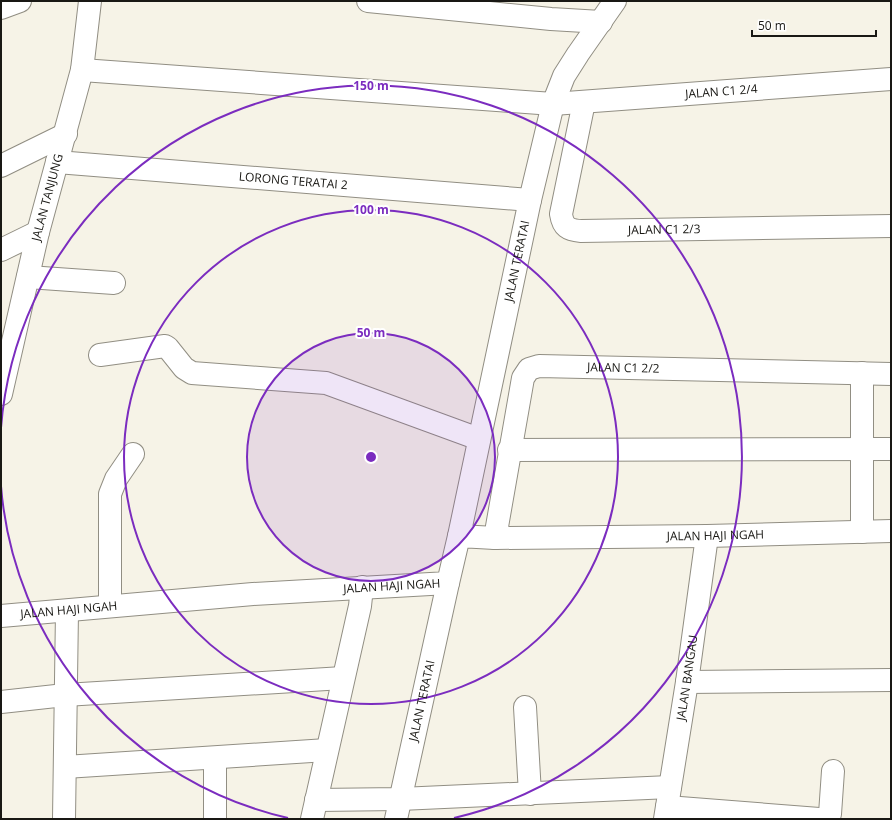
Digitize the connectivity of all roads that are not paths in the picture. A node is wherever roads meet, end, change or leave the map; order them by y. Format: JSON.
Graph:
{"nodes":[{"id":1,"x":20,"y":1,"type":"edge"},
{"id":2,"x":90,"y":1,"type":"edge"},
{"id":3,"x":368,"y":1,"type":"edge"},
{"id":4,"x":615,"y":1,"type":"edge"},
{"id":5,"x":1,"y":8,"type":"edge"},
{"id":6,"x":601,"y":22,"type":"junction"},
{"id":7,"x":82,"y":70,"type":"junction"},
{"id":8,"x":891,"y":78,"type":"edge"},
{"id":9,"x":584,"y":102,"type":"junction"},
{"id":10,"x":553,"y":104,"type":"junction"},
{"id":11,"x":66,"y":134,"type":"junction"},
{"id":12,"x":57,"y":162,"type":"junction"},
{"id":13,"x":1,"y":166,"type":"edge"},
{"id":14,"x":530,"y":200,"type":"junction"},
{"id":15,"x":891,"y":226,"type":"edge"},
{"id":16,"x":38,"y":232,"type":"junction"},
{"id":17,"x":1,"y":250,"type":"edge"},
{"id":18,"x":28,"y":277,"type":"junction"},
{"id":19,"x":114,"y":283,"type":"dead end"},
{"id":20,"x":7,"y":341,"type":"edge"},
{"id":21,"x":100,"y":355,"type":"dead end"},
{"id":22,"x":862,"y":373,"type":"junction"},
{"id":23,"x":891,"y":374,"type":"edge"},
{"id":24,"x":1,"y":394,"type":"edge"},
{"id":25,"x":479,"y":438,"type":"junction"},
{"id":26,"x":862,"y":449,"type":"junction"},
{"id":27,"x":891,"y":449,"type":"edge"},
{"id":28,"x":509,"y":450,"type":"junction"},
{"id":29,"x":133,"y":454,"type":"dead end"},
{"id":30,"x":891,"y":531,"type":"edge"},
{"id":31,"x":862,"y":532,"type":"junction"},
{"id":32,"x":459,"y":536,"type":"junction"},
{"id":33,"x":707,"y":536,"type":"junction"},
{"id":34,"x":495,"y":538,"type":"junction"},
{"id":35,"x":448,"y":583,"type":"junction"},
{"id":36,"x":362,"y":587,"type":"junction"},
{"id":37,"x":110,"y":606,"type":"junction"},
{"id":38,"x":67,"y":611,"type":"junction"},
{"id":39,"x":1,"y":616,"type":"edge"},
{"id":40,"x":343,"y":678,"type":"junction"},
{"id":41,"x":891,"y":680,"type":"edge"},
{"id":42,"x":687,"y":682,"type":"junction"},
{"id":43,"x":65,"y":695,"type":"junction"},
{"id":44,"x":1,"y":702,"type":"edge"},
{"id":45,"x":525,"y":706,"type":"dead end"},
{"id":46,"x":327,"y":750,"type":"junction"},
{"id":47,"x":215,"y":758,"type":"junction"},
{"id":48,"x":65,"y":767,"type":"junction"},
{"id":49,"x":833,"y":771,"type":"dead end"},
{"id":50,"x":530,"y":794,"type":"junction"},
{"id":51,"x":667,"y":804,"type":"edge"},
{"id":52,"x":314,"y":809,"type":"edge"},
{"id":53,"x":398,"y":809,"type":"edge"},
{"id":54,"x":64,"y":819,"type":"edge"},
{"id":55,"x":215,"y":819,"type":"edge"},
{"id":56,"x":819,"y":819,"type":"edge"},
{"id":57,"x":824,"y":819,"type":"edge"}],
"edges":[{"from":1,"to":5,"type":"street"},
{"from":2,"to":7,"type":"street","name":"JALAN TANJUNG"},
{"from":3,"to":6,"type":"street"},
{"from":4,"to":6,"type":"street","name":"JALAN TERATAI"},
{"from":6,"to":10,"type":"street","name":"JALAN TERATAI"},
{"from":7,"to":10,"type":"street","name":"JALAN C1 2/4"},
{"from":7,"to":11,"type":"street","name":"JALAN TANJUNG"},
{"from":8,"to":9,"type":"street","name":"JALAN C1 2/4"},
{"from":9,"to":10,"type":"street","name":"JALAN C1 2/4"},
{"from":9,"to":15,"type":"street","name":"JALAN C1 2/3"},
{"from":10,"to":14,"type":"street","name":"JALAN TERATAI"},
{"from":11,"to":12,"type":"street","name":"JALAN TANJUNG"},
{"from":11,"to":13,"type":"street"},
{"from":12,"to":14,"type":"street","name":"LORONG TERATAI 2"},
{"from":12,"to":16,"type":"street","name":"JALAN TANJUNG"},
{"from":14,"to":25,"type":"street","name":"JALAN TERATAI"},
{"from":16,"to":17,"type":"street"},
{"from":16,"to":18,"type":"street","name":"JALAN TANJUNG"},
{"from":18,"to":19,"type":"street"},
{"from":18,"to":20,"type":"street","name":"JALAN TANJUNG"},
{"from":20,"to":24,"type":"street","name":"JALAN TANJUNG"},
{"from":21,"to":25,"type":"street"},
{"from":22,"to":23,"type":"street","name":"JALAN C1 2/2"},
{"from":22,"to":26,"type":"street"},
{"from":22,"to":28,"type":"street","name":"JALAN C1 2/2"},
{"from":25,"to":32,"type":"street","name":"JALAN TERATAI"},
{"from":26,"to":27,"type":"street"},
{"from":26,"to":28,"type":"street"},
{"from":26,"to":31,"type":"street"},
{"from":28,"to":34,"type":"street","name":"JALAN C1 2/2"},
{"from":29,"to":37,"type":"street"},
{"from":30,"to":31,"type":"street","name":"JALAN HAJI NGAH"},
{"from":31,"to":33,"type":"street","name":"JALAN HAJI NGAH"},
{"from":32,"to":34,"type":"street","name":"JALAN HAJI NGAH"},
{"from":32,"to":35,"type":"street","name":"JALAN HAJI NGAH"},
{"from":33,"to":34,"type":"street","name":"JALAN HAJI NGAH"},
{"from":33,"to":42,"type":"street","name":"JALAN BANGAU"},
{"from":35,"to":36,"type":"street","name":"JALAN HAJI NGAH"},
{"from":35,"to":53,"type":"street","name":"JALAN TERATAI"},
{"from":36,"to":37,"type":"street","name":"JALAN HAJI NGAH"},
{"from":36,"to":40,"type":"street"},
{"from":37,"to":38,"type":"street","name":"JALAN HAJI NGAH"},
{"from":38,"to":39,"type":"street","name":"JALAN HAJI NGAH"},
{"from":38,"to":43,"type":"street"},
{"from":40,"to":43,"type":"street"},
{"from":40,"to":46,"type":"street"},
{"from":41,"to":42,"type":"street"},
{"from":42,"to":51,"type":"street","name":"JALAN BANGAU"},
{"from":43,"to":44,"type":"street"},
{"from":43,"to":48,"type":"street"},
{"from":45,"to":50,"type":"street"},
{"from":46,"to":47,"type":"street"},
{"from":46,"to":52,"type":"street"},
{"from":47,"to":48,"type":"street"},
{"from":47,"to":55,"type":"street"},
{"from":48,"to":54,"type":"street"},
{"from":49,"to":57,"type":"street"},
{"from":50,"to":51,"type":"street"},
{"from":50,"to":53,"type":"street"},
{"from":51,"to":56,"type":"street"},
{"from":52,"to":53,"type":"street"}]}
